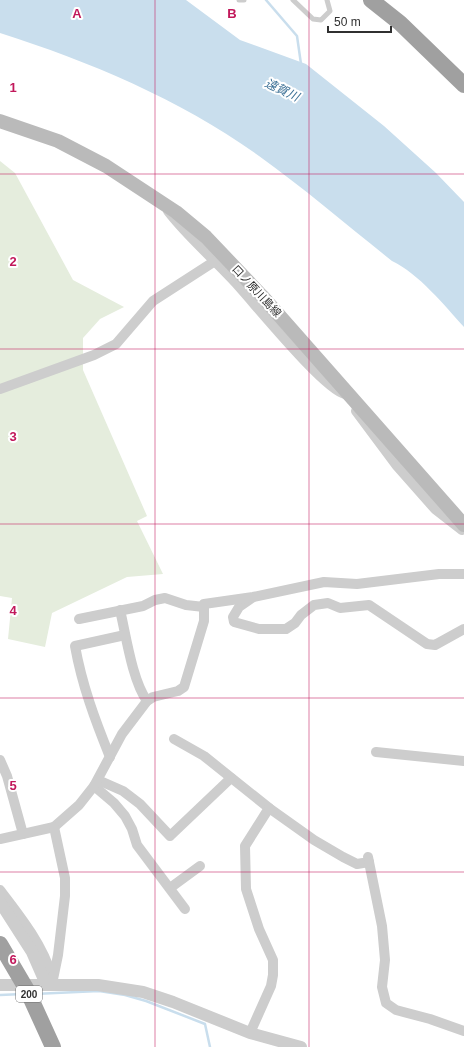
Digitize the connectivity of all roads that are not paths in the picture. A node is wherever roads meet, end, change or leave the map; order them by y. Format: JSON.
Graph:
{"nodes":[{"id":1,"x":239,"y":0,"type":"edge"},
{"id":2,"x":244,"y":0,"type":"edge"},
{"id":3,"x":293,"y":0,"type":"edge"},
{"id":4,"x":327,"y":0,"type":"edge"},
{"id":5,"x":371,"y":0,"type":"edge"},
{"id":6,"x":464,"y":86,"type":"edge"},
{"id":7,"x":0,"y":121,"type":"edge"},
{"id":8,"x":160,"y":202,"type":"junction"},
{"id":9,"x":215,"y":261,"type":"junction"},
{"id":10,"x":0,"y":389,"type":"edge"},
{"id":11,"x":349,"y":395,"type":"junction"},
{"id":12,"x":464,"y":525,"type":"edge"},
{"id":13,"x":464,"y":531,"type":"edge"},
{"id":14,"x":464,"y":574,"type":"edge"},
{"id":15,"x":253,"y":597,"type":"junction"},
{"id":16,"x":204,"y":607,"type":"junction"},
{"id":17,"x":120,"y":610,"type":"junction"},
{"id":18,"x":78,"y":619,"type":"dead end"},
{"id":19,"x":464,"y":629,"type":"edge"},
{"id":20,"x":125,"y":635,"type":"junction"},
{"id":21,"x":146,"y":700,"type":"junction"},
{"id":22,"x":174,"y":739,"type":"dead end"},
{"id":23,"x":376,"y":752,"type":"dead end"},
{"id":24,"x":110,"y":757,"type":"junction"},
{"id":25,"x":0,"y":760,"type":"edge"},
{"id":26,"x":464,"y":762,"type":"edge"},
{"id":27,"x":231,"y":778,"type":"junction"},
{"id":28,"x":96,"y":783,"type":"junction"},
{"id":29,"x":269,"y":808,"type":"junction"},
{"id":30,"x":54,"y":827,"type":"junction"},
{"id":31,"x":23,"y":834,"type":"junction"},
{"id":32,"x":0,"y":839,"type":"edge"},
{"id":33,"x":200,"y":866,"type":"dead end"},
{"id":34,"x":170,"y":888,"type":"junction"},
{"id":35,"x":0,"y":890,"type":"edge"},
{"id":36,"x":0,"y":902,"type":"edge"},
{"id":37,"x":185,"y":909,"type":"dead end"},
{"id":38,"x":0,"y":944,"type":"edge"},
{"id":39,"x":0,"y":962,"type":"edge"},
{"id":40,"x":50,"y":982,"type":"junction"},
{"id":41,"x":0,"y":985,"type":"edge"},
{"id":42,"x":464,"y":1032,"type":"edge"},
{"id":43,"x":250,"y":1033,"type":"junction"},
{"id":44,"x":43,"y":1047,"type":"edge"},
{"id":45,"x":53,"y":1047,"type":"edge"},
{"id":46,"x":301,"y":1047,"type":"edge"}],
"edges":[{"from":1,"to":2,"type":"lane"},
{"from":3,"to":4,"type":"lane"},
{"from":5,"to":6,"type":"highway"},
{"from":7,"to":8,"type":"main road","name":"口ノ原川島線"},
{"from":8,"to":9,"type":"street"},
{"from":8,"to":11,"type":"main road","name":"口ノ原川島線"},
{"from":9,"to":10,"type":"street"},
{"from":9,"to":11,"type":"street"},
{"from":11,"to":12,"type":"main road","name":"口ノ原川島線"},
{"from":11,"to":13,"type":"street"},
{"from":14,"to":15,"type":"street"},
{"from":15,"to":16,"type":"street"},
{"from":15,"to":19,"type":"street"},
{"from":16,"to":17,"type":"street"},
{"from":16,"to":21,"type":"street"},
{"from":17,"to":18,"type":"street"},
{"from":17,"to":20,"type":"street"},
{"from":20,"to":21,"type":"street"},
{"from":20,"to":24,"type":"street"},
{"from":21,"to":24,"type":"street"},
{"from":22,"to":27,"type":"street"},
{"from":23,"to":26,"type":"street"},
{"from":24,"to":28,"type":"street"},
{"from":25,"to":31,"type":"street"},
{"from":27,"to":28,"type":"street"},
{"from":27,"to":29,"type":"street"},
{"from":28,"to":30,"type":"street"},
{"from":28,"to":34,"type":"street"},
{"from":29,"to":42,"type":"street"},
{"from":29,"to":43,"type":"street"},
{"from":30,"to":31,"type":"street"},
{"from":30,"to":40,"type":"street"},
{"from":31,"to":32,"type":"street"},
{"from":33,"to":34,"type":"street"},
{"from":34,"to":37,"type":"street"},
{"from":35,"to":40,"type":"street"},
{"from":36,"to":40,"type":"street"},
{"from":38,"to":45,"type":"highway","number":"200","bridge":true},
{"from":39,"to":44,"type":"highway","number":"200"},
{"from":40,"to":41,"type":"street"},
{"from":40,"to":43,"type":"street"},
{"from":43,"to":46,"type":"street"}]}
